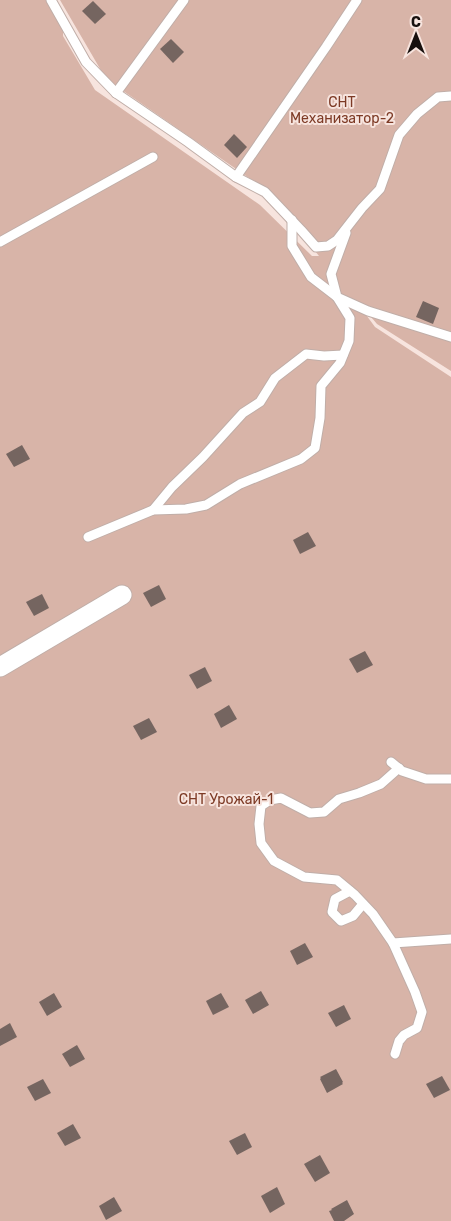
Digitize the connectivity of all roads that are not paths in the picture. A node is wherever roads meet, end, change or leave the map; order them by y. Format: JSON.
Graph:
{"nodes":[{"id":1,"x":51,"y":0,"type":"edge"},
{"id":2,"x":184,"y":0,"type":"edge"},
{"id":3,"x":357,"y":0,"type":"edge"},
{"id":4,"x":116,"y":93,"type":"junction"},
{"id":5,"x":451,"y":96,"type":"edge"},
{"id":6,"x":153,"y":157,"type":"dead end"},
{"id":7,"x":236,"y":177,"type":"junction"},
{"id":8,"x":292,"y":220,"type":"junction"},
{"id":9,"x":348,"y":226,"type":"junction"},
{"id":10,"x":0,"y":242,"type":"edge"},
{"id":11,"x":337,"y":297,"type":"junction"},
{"id":12,"x":451,"y":337,"type":"edge"},
{"id":13,"x":343,"y":355,"type":"junction"},
{"id":14,"x":153,"y":510,"type":"junction"},
{"id":15,"x":88,"y":537,"type":"dead end"},
{"id":16,"x":122,"y":595,"type":"dead end"},
{"id":17,"x":0,"y":667,"type":"edge"},
{"id":18,"x":391,"y":762,"type":"dead end"},
{"id":19,"x":399,"y":768,"type":"junction"},
{"id":20,"x":451,"y":778,"type":"edge"},
{"id":21,"x":350,"y":891,"type":"junction"},
{"id":22,"x":364,"y":904,"type":"junction"},
{"id":23,"x":451,"y":939,"type":"edge"},
{"id":24,"x":393,"y":944,"type":"junction"},
{"id":25,"x":395,"y":1054,"type":"dead end"}],
"edges":[{"from":1,"to":4,"type":"lane"},
{"from":2,"to":4,"type":"lane"},
{"from":3,"to":7,"type":"lane"},
{"from":4,"to":7,"type":"lane"},
{"from":5,"to":9,"type":"lane"},
{"from":6,"to":10,"type":"lane"},
{"from":7,"to":8,"type":"lane"},
{"from":8,"to":9,"type":"lane"},
{"from":8,"to":11,"type":"lane"},
{"from":9,"to":11,"type":"lane"},
{"from":11,"to":12,"type":"lane"},
{"from":11,"to":13,"type":"lane"},
{"from":13,"to":14,"type":"lane"},
{"from":13,"to":14,"type":"lane"},
{"from":14,"to":15,"type":"lane"},
{"from":16,"to":17,"type":"street"},
{"from":18,"to":19,"type":"lane"},
{"from":19,"to":20,"type":"lane"},
{"from":19,"to":21,"type":"lane"},
{"from":21,"to":22,"type":"lane"},
{"from":21,"to":22,"type":"lane"},
{"from":22,"to":24,"type":"lane"},
{"from":23,"to":24,"type":"lane"},
{"from":24,"to":25,"type":"lane"}]}
